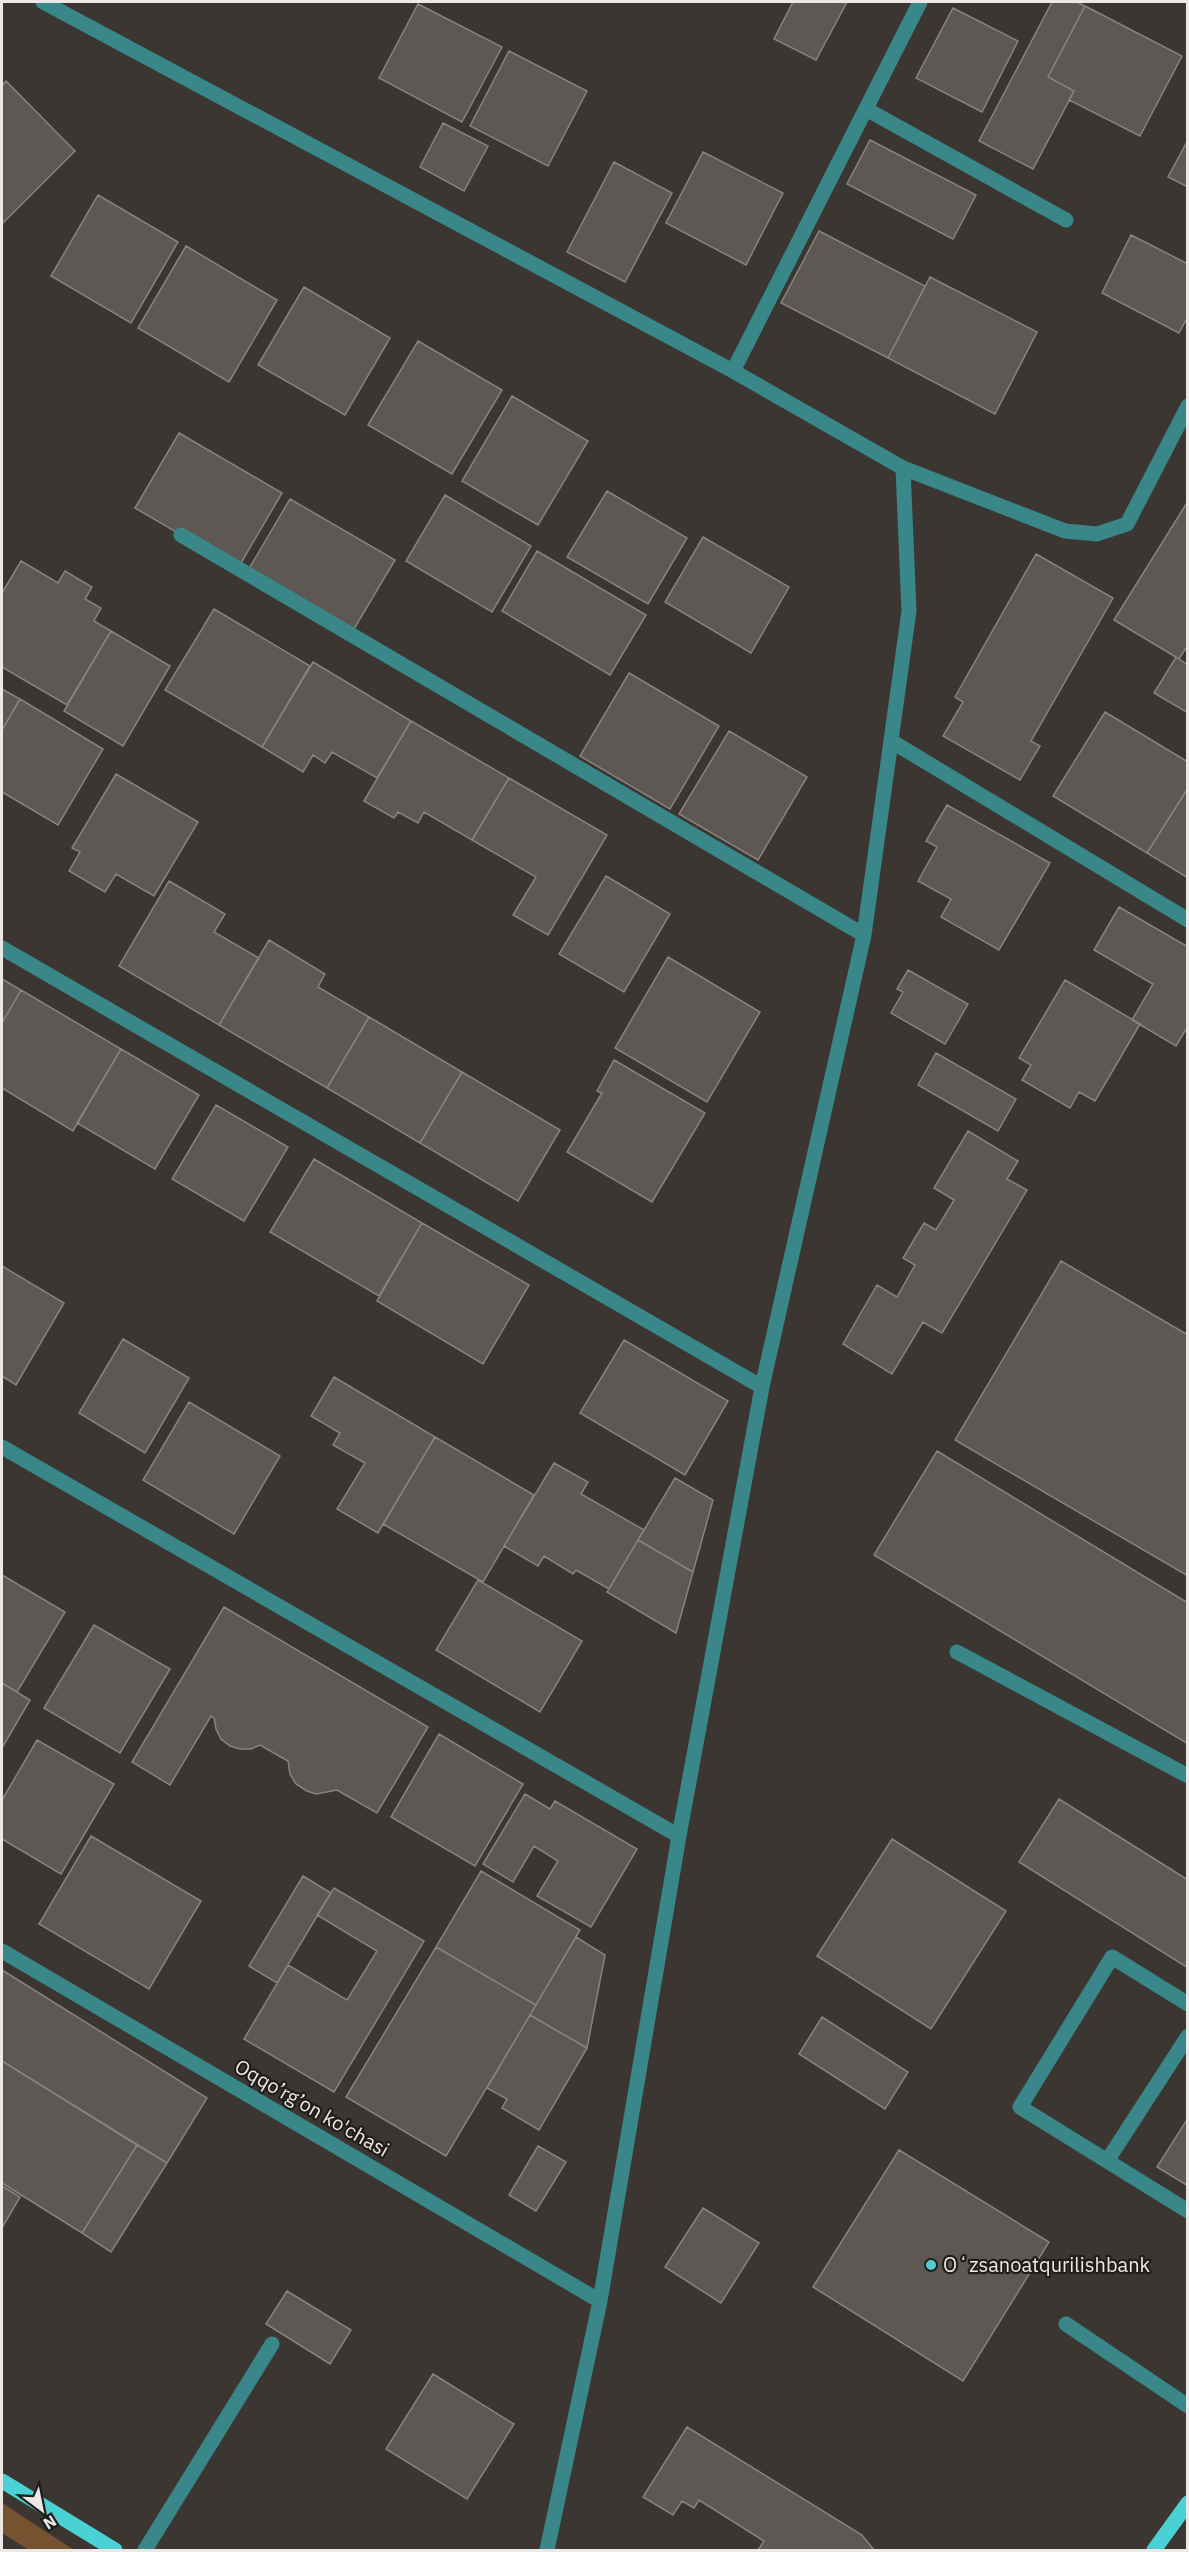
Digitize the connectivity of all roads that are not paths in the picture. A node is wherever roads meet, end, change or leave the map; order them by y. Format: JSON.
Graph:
{"nodes":[{"id":1,"x":43,"y":2,"type":"edge"},
{"id":2,"x":920,"y":2,"type":"edge"},
{"id":3,"x":866,"y":109,"type":"junction"},
{"id":4,"x":1066,"y":220,"type":"dead end"},
{"id":5,"x":733,"y":371,"type":"junction"},
{"id":6,"x":1188,"y":406,"type":"edge"},
{"id":7,"x":1182,"y":433,"type":"edge"},
{"id":8,"x":903,"y":468,"type":"junction"},
{"id":9,"x":181,"y":535,"type":"dead end"},
{"id":10,"x":891,"y":741,"type":"junction"},
{"id":11,"x":1188,"y":920,"type":"edge"},
{"id":12,"x":864,"y":935,"type":"junction"},
{"id":13,"x":2,"y":948,"type":"edge"},
{"id":14,"x":762,"y":1388,"type":"junction"},
{"id":15,"x":2,"y":1447,"type":"edge"},
{"id":16,"x":957,"y":1652,"type":"dead end"},
{"id":17,"x":1188,"y":1776,"type":"edge"},
{"id":18,"x":679,"y":1836,"type":"junction"},
{"id":19,"x":2,"y":1951,"type":"edge"},
{"id":20,"x":1188,"y":2004,"type":"edge"},
{"id":21,"x":1188,"y":2036,"type":"edge"},
{"id":22,"x":1107,"y":2161,"type":"junction"},
{"id":23,"x":1188,"y":2211,"type":"edge"},
{"id":24,"x":600,"y":2301,"type":"junction"},
{"id":25,"x":1066,"y":2324,"type":"dead end"},
{"id":26,"x":272,"y":2344,"type":"dead end"},
{"id":27,"x":1188,"y":2406,"type":"edge"},
{"id":28,"x":2,"y":2481,"type":"edge"},
{"id":29,"x":1188,"y":2503,"type":"edge"},
{"id":30,"x":115,"y":2550,"type":"edge"},
{"id":31,"x":145,"y":2550,"type":"edge"},
{"id":32,"x":547,"y":2550,"type":"edge"},
{"id":33,"x":1154,"y":2550,"type":"edge"}],
"edges":[{"from":1,"to":5,"type":"street"},
{"from":2,"to":3,"type":"street"},
{"from":3,"to":4,"type":"street"},
{"from":3,"to":5,"type":"street"},
{"from":5,"to":8,"type":"street"},
{"from":6,"to":7,"type":"street"},
{"from":7,"to":8,"type":"street"},
{"from":8,"to":10,"type":"street"},
{"from":9,"to":12,"type":"street"},
{"from":10,"to":11,"type":"street"},
{"from":10,"to":12,"type":"street"},
{"from":12,"to":14,"type":"street"},
{"from":13,"to":14,"type":"street"},
{"from":14,"to":18,"type":"street"},
{"from":15,"to":18,"type":"street"},
{"from":16,"to":17,"type":"street"},
{"from":18,"to":24,"type":"street"},
{"from":19,"to":24,"type":"street","name":"Oqqo’rg’on ko'chasi"},
{"from":20,"to":22,"type":"street"},
{"from":21,"to":22,"type":"street"},
{"from":22,"to":23,"type":"street"},
{"from":24,"to":32,"type":"street"},
{"from":25,"to":27,"type":"street"},
{"from":26,"to":31,"type":"street"},
{"from":28,"to":30,"type":"main road"},
{"from":29,"to":33,"type":"main road"}]}
